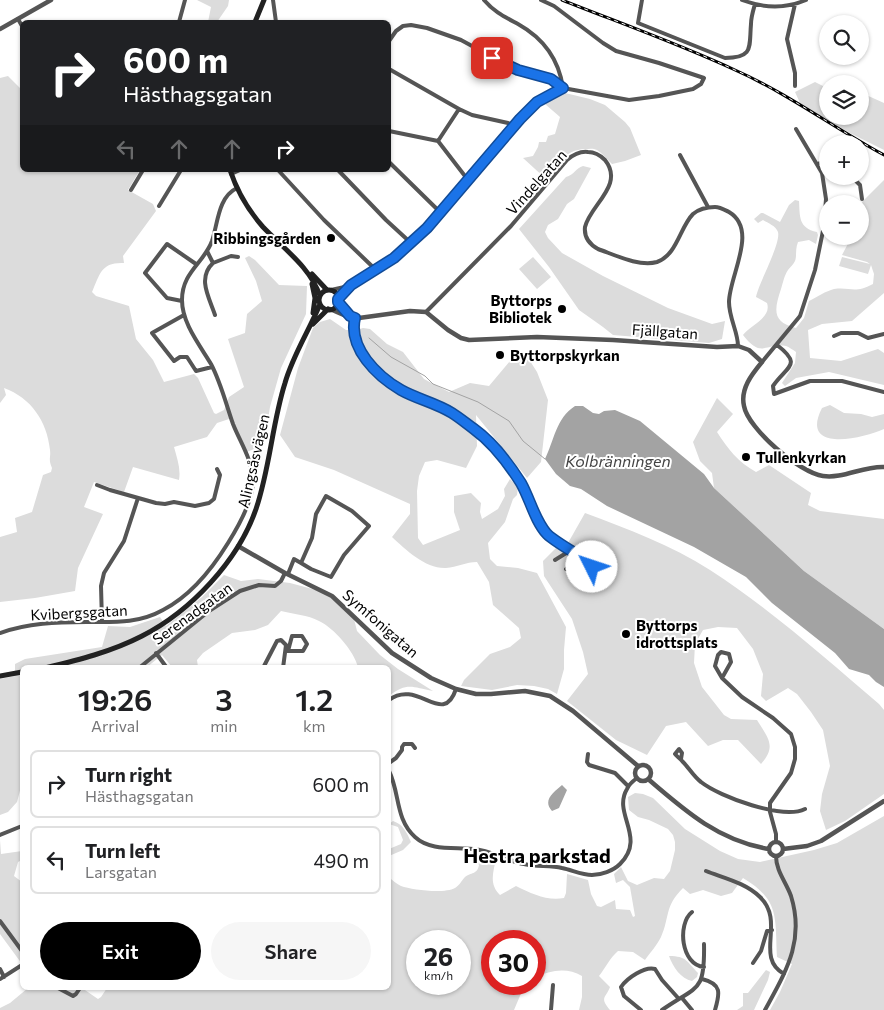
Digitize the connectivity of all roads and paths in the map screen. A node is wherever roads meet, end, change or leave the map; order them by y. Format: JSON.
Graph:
{"nodes":[{"id":1,"x":51,"y":0,"type":"edge"},
{"id":2,"x":185,"y":0,"type":"edge"},
{"id":3,"x":264,"y":0,"type":"edge"},
{"id":4,"x":273,"y":0,"type":"edge"},
{"id":5,"x":484,"y":0,"type":"edge"},
{"id":6,"x":541,"y":0,"type":"edge"},
{"id":7,"x":642,"y":0,"type":"edge"},
{"id":8,"x":742,"y":0,"type":"edge"},
{"id":9,"x":806,"y":0,"type":"edge"},
{"id":10,"x":755,"y":4,"type":"junction"},
{"id":11,"x":795,"y":4,"type":"junction"},
{"id":12,"x":18,"y":19,"type":"junction"},
{"id":13,"x":180,"y":20,"type":"edge"},
{"id":14,"x":256,"y":20,"type":"edge"},
{"id":15,"x":276,"y":20,"type":"edge"},
{"id":16,"x":20,"y":22,"type":"edge"},
{"id":17,"x":0,"y":30,"type":"edge"},
{"id":18,"x":391,"y":39,"type":"edge"},
{"id":19,"x":391,"y":71,"type":"edge"},
{"id":20,"x":795,"y":86,"type":"dead end"},
{"id":21,"x":563,"y":88,"type":"junction"},
{"id":22,"x":459,"y":109,"type":"junction"},
{"id":23,"x":513,"y":126,"type":"junction"},
{"id":24,"x":796,"y":129,"type":"dead end"},
{"id":25,"x":391,"y":131,"type":"edge"},
{"id":26,"x":438,"y":141,"type":"junction"},
{"id":27,"x":680,"y":155,"type":"dead end"},
{"id":28,"x":391,"y":164,"type":"edge"},
{"id":29,"x":818,"y":164,"type":"joint"},
{"id":30,"x":142,"y":172,"type":"edge"},
{"id":31,"x":180,"y":172,"type":"edge"},
{"id":32,"x":230,"y":172,"type":"edge"},
{"id":33,"x":280,"y":172,"type":"edge"},
{"id":34,"x":340,"y":172,"type":"edge"},
{"id":35,"x":468,"y":180,"type":"junction"},
{"id":36,"x":237,"y":188,"type":"junction"},
{"id":37,"x":131,"y":190,"type":"dead end"},
{"id":38,"x":159,"y":206,"type":"dead end"},
{"id":39,"x":708,"y":207,"type":"junction"},
{"id":40,"x":441,"y":212,"type":"junction"},
{"id":41,"x":410,"y":243,"type":"junction"},
{"id":42,"x":207,"y":251,"type":"junction"},
{"id":43,"x":238,"y":257,"type":"dead end"},
{"id":44,"x":213,"y":263,"type":"junction"},
{"id":45,"x":196,"y":264,"type":"junction"},
{"id":46,"x":302,"y":266,"type":"junction"},
{"id":47,"x":376,"y":270,"type":"junction"},
{"id":48,"x":351,"y":285,"type":"junction"},
{"id":49,"x":329,"y":290,"type":"junction"},
{"id":50,"x":320,"y":296,"type":"junction"},
{"id":51,"x":338,"y":300,"type":"junction"},
{"id":52,"x":182,"y":301,"type":"junction"},
{"id":53,"x":320,"y":304,"type":"junction"},
{"id":54,"x":329,"y":309,"type":"junction"},
{"id":55,"x":426,"y":312,"type":"junction"},
{"id":56,"x":184,"y":315,"type":"junction"},
{"id":57,"x":215,"y":315,"type":"dead end"},
{"id":58,"x":352,"y":317,"type":"junction"},
{"id":59,"x":309,"y":327,"type":"junction"},
{"id":60,"x":884,"y":334,"type":"edge"},
{"id":61,"x":834,"y":336,"type":"dead end"},
{"id":62,"x":777,"y":345,"type":"junction"},
{"id":63,"x":738,"y":346,"type":"junction"},
{"id":64,"x":762,"y":362,"type":"junction"},
{"id":65,"x":212,"y":367,"type":"junction"},
{"id":66,"x":884,"y":392,"type":"edge"},
{"id":67,"x":884,"y":468,"type":"edge"},
{"id":68,"x":217,"y":469,"type":"dead end"},
{"id":69,"x":97,"y":485,"type":"dead end"},
{"id":70,"x":138,"y":498,"type":"junction"},
{"id":71,"x":238,"y":546,"type":"junction"},
{"id":72,"x":571,"y":550,"type":"junction"},
{"id":73,"x":582,"y":557,"type":"junction"},
{"id":74,"x":555,"y":560,"type":"dead end"},
{"id":75,"x":301,"y":563,"type":"junction"},
{"id":76,"x":592,"y":567,"type":"dead end"},
{"id":77,"x":566,"y":569,"type":"dead end"},
{"id":78,"x":286,"y":574,"type":"junction"},
{"id":79,"x":102,"y":622,"type":"junction"},
{"id":80,"x":0,"y":633,"type":"edge"},
{"id":81,"x":287,"y":651,"type":"junction"},
{"id":82,"x":156,"y":654,"type":"junction"},
{"id":83,"x":57,"y":665,"type":"edge"},
{"id":84,"x":143,"y":665,"type":"edge"},
{"id":85,"x":164,"y":665,"type":"edge"},
{"id":86,"x":265,"y":665,"type":"edge"},
{"id":87,"x":284,"y":665,"type":"edge"},
{"id":88,"x":20,"y":672,"type":"edge"},
{"id":89,"x":0,"y":676,"type":"edge"},
{"id":90,"x":722,"y":678,"type":"junction"},
{"id":91,"x":456,"y":689,"type":"junction"},
{"id":92,"x":391,"y":699,"type":"edge"},
{"id":93,"x":415,"y":748,"type":"dead end"},
{"id":94,"x":588,"y":754,"type":"dead end"},
{"id":95,"x":681,"y":759,"type":"dead end"},
{"id":96,"x":391,"y":762,"type":"edge"},
{"id":97,"x":638,"y":766,"type":"junction"},
{"id":98,"x":391,"y":776,"type":"edge"},
{"id":99,"x":637,"y":778,"type":"junction"},
{"id":100,"x":648,"y":779,"type":"junction"},
{"id":101,"x":628,"y":786,"type":"junction"},
{"id":102,"x":884,"y":801,"type":"edge"},
{"id":103,"x":805,"y":809,"type":"dead end"},
{"id":104,"x":770,"y":810,"type":"junction"},
{"id":105,"x":20,"y":827,"type":"edge"},
{"id":106,"x":0,"y":835,"type":"edge"},
{"id":107,"x":776,"y":842,"type":"junction"},
{"id":108,"x":769,"y":849,"type":"junction"},
{"id":109,"x":783,"y":849,"type":"junction"},
{"id":110,"x":776,"y":856,"type":"junction"},
{"id":111,"x":706,"y":871,"type":"dead end"},
{"id":112,"x":692,"y":912,"type":"dead end"},
{"id":113,"x":0,"y":921,"type":"edge"},
{"id":114,"x":772,"y":930,"type":"junction"},
{"id":115,"x":704,"y":944,"type":"dead end"},
{"id":116,"x":20,"y":948,"type":"edge"},
{"id":117,"x":753,"y":964,"type":"dead end"},
{"id":118,"x":20,"y":966,"type":"edge"},
{"id":119,"x":704,"y":967,"type":"junction"},
{"id":120,"x":0,"y":969,"type":"edge"},
{"id":121,"x":784,"y":974,"type":"junction"},
{"id":122,"x":4,"y":976,"type":"junction"},
{"id":123,"x":0,"y":979,"type":"edge"},
{"id":124,"x":702,"y":979,"type":"junction"},
{"id":125,"x":553,"y":985,"type":"dead end"},
{"id":126,"x":62,"y":990,"type":"edge"},
{"id":127,"x":79,"y":990,"type":"edge"},
{"id":128,"x":681,"y":999,"type":"junction"},
{"id":129,"x":551,"y":1010,"type":"edge"},
{"id":130,"x":641,"y":1010,"type":"edge"},
{"id":131,"x":662,"y":1010,"type":"edge"},
{"id":132,"x":692,"y":1010,"type":"edge"},
{"id":133,"x":716,"y":1010,"type":"edge"},
{"id":134,"x":765,"y":1010,"type":"edge"}],
"edges":[{"from":1,"to":12,"type":"street"},
{"from":2,"to":13,"type":"street"},
{"from":3,"to":14,"type":"main road"},
{"from":4,"to":15,"type":"street"},
{"from":5,"to":21,"type":"street"},
{"from":6,"to":21,"type":"street"},
{"from":7,"to":10,"type":"street"},
{"from":8,"to":10,"type":"street"},
{"from":9,"to":11,"type":"street"},
{"from":10,"to":11,"type":"street"},
{"from":11,"to":20,"type":"street"},
{"from":12,"to":16,"type":"street"},
{"from":12,"to":17,"type":"street"},
{"from":18,"to":21,"type":"street"},
{"from":19,"to":22,"type":"street"},
{"from":21,"to":23,"type":"street"},
{"from":22,"to":23,"type":"street"},
{"from":22,"to":26,"type":"street"},
{"from":23,"to":35,"type":"street"},
{"from":24,"to":29,"type":"street"},
{"from":25,"to":26,"type":"street"},
{"from":26,"to":35,"type":"street"},
{"from":27,"to":39,"type":"street"},
{"from":28,"to":40,"type":"street"},
{"from":29,"to":62,"type":"street"},
{"from":30,"to":37,"type":"street"},
{"from":31,"to":38,"type":"street"},
{"from":32,"to":36,"type":"main road","name":"Alingsåsvägen"},
{"from":33,"to":47,"type":"street"},
{"from":34,"to":41,"type":"street"},
{"from":35,"to":40,"type":"street"},
{"from":36,"to":42,"type":"street","name":"Kvibergsgatan"},
{"from":36,"to":46,"type":"main road","name":"Alingsåsvägen"},
{"from":39,"to":55,"type":"street","name":"Vindelgatan"},
{"from":39,"to":63,"type":"street"},
{"from":40,"to":41,"type":"street"},
{"from":41,"to":47,"type":"street"},
{"from":42,"to":44,"type":"street"},
{"from":42,"to":45,"type":"street","name":"Kvibergsgatan"},
{"from":43,"to":44,"type":"street"},
{"from":44,"to":57,"type":"street"},
{"from":45,"to":52,"type":"street","name":"Kvibergsgatan"},
{"from":45,"to":52,"type":"street"},
{"from":46,"to":49,"type":"main road","name":"Alingsåsvägen"},
{"from":46,"to":50,"type":"main road","name":"Alingsåsvägen"},
{"from":46,"to":59,"type":"main road","name":"Alingsåsvägen"},
{"from":47,"to":48,"type":"street"},
{"from":48,"to":49,"type":"street"},
{"from":48,"to":51,"type":"street"},
{"from":49,"to":50,"type":"main road"},
{"from":49,"to":51,"type":"main road"},
{"from":50,"to":53,"type":"main road"},
{"from":51,"to":54,"type":"main road"},
{"from":51,"to":58,"type":"street"},
{"from":52,"to":56,"type":"street","name":"Kvibergsgatan"},
{"from":53,"to":54,"type":"main road"},
{"from":53,"to":59,"type":"main road","name":"Alingsåsvägen"},
{"from":54,"to":58,"type":"street"},
{"from":54,"to":59,"type":"main road","name":"Alingsåsvägen"},
{"from":55,"to":58,"type":"street"},
{"from":55,"to":63,"type":"street","name":"Fjällgatan"},
{"from":56,"to":65,"type":"street","name":"Kvibergsgatan"},
{"from":56,"to":65,"type":"street"},
{"from":58,"to":72,"type":"street"},
{"from":59,"to":71,"type":"main road","name":"Alingsåsvägen"},
{"from":60,"to":61,"type":"street"},
{"from":62,"to":64,"type":"street"},
{"from":62,"to":66,"type":"street"},
{"from":63,"to":64,"type":"street"},
{"from":64,"to":67,"type":"street"},
{"from":65,"to":79,"type":"street","name":"Kvibergsgatan"},
{"from":68,"to":70,"type":"street"},
{"from":69,"to":70,"type":"street"},
{"from":70,"to":79,"type":"street"},
{"from":71,"to":78,"type":"street","name":"Symfonigatan"},
{"from":71,"to":83,"type":"main road","name":"Alingsåsvägen"},
{"from":72,"to":73,"type":"street"},
{"from":72,"to":74,"type":"street"},
{"from":73,"to":76,"type":"street"},
{"from":73,"to":77,"type":"street"},
{"from":75,"to":75,"type":"street"},
{"from":75,"to":78,"type":"street","name":"Serenadgatan"},
{"from":78,"to":82,"type":"street","name":"Serenadgatan"},
{"from":78,"to":91,"type":"street","name":"Symfonigatan"},
{"from":79,"to":80,"type":"street","name":"Kvibergsgatan"},
{"from":81,"to":81,"type":"street"},
{"from":81,"to":86,"type":"street"},
{"from":81,"to":87,"type":"street"},
{"from":82,"to":84,"type":"street","name":"Serenadgatan"},
{"from":82,"to":85,"type":"street"},
{"from":88,"to":89,"type":"main road"},
{"from":90,"to":90,"type":"street"},
{"from":90,"to":104,"type":"street"},
{"from":91,"to":92,"type":"street"},
{"from":91,"to":97,"type":"street","name":"Symfonigatan"},
{"from":93,"to":96,"type":"street"},
{"from":94,"to":101,"type":"street"},
{"from":95,"to":104,"type":"street"},
{"from":97,"to":99,"type":"street"},
{"from":97,"to":100,"type":"street"},
{"from":98,"to":101,"type":"street"},
{"from":99,"to":100,"type":"street"},
{"from":99,"to":101,"type":"street"},
{"from":100,"to":108,"type":"street"},
{"from":102,"to":109,"type":"street"},
{"from":103,"to":104,"type":"street"},
{"from":104,"to":107,"type":"street"},
{"from":105,"to":106,"type":"street"},
{"from":107,"to":108,"type":"street"},
{"from":107,"to":109,"type":"street"},
{"from":108,"to":110,"type":"street"},
{"from":109,"to":110,"type":"street"},
{"from":110,"to":121,"type":"street"},
{"from":111,"to":114,"type":"street"},
{"from":112,"to":119,"type":"street"},
{"from":113,"to":116,"type":"street"},
{"from":114,"to":117,"type":"street"},
{"from":114,"to":121,"type":"street"},
{"from":115,"to":119,"type":"street"},
{"from":118,"to":122,"type":"street"},
{"from":119,"to":124,"type":"street"},
{"from":120,"to":122,"type":"street"},
{"from":121,"to":134,"type":"street"},
{"from":122,"to":123,"type":"street"},
{"from":124,"to":128,"type":"street"},
{"from":124,"to":133,"type":"street"},
{"from":125,"to":129,"type":"street"},
{"from":126,"to":127,"type":"street"},
{"from":128,"to":130,"type":"street"},
{"from":128,"to":131,"type":"street"},
{"from":128,"to":132,"type":"street"}]}
